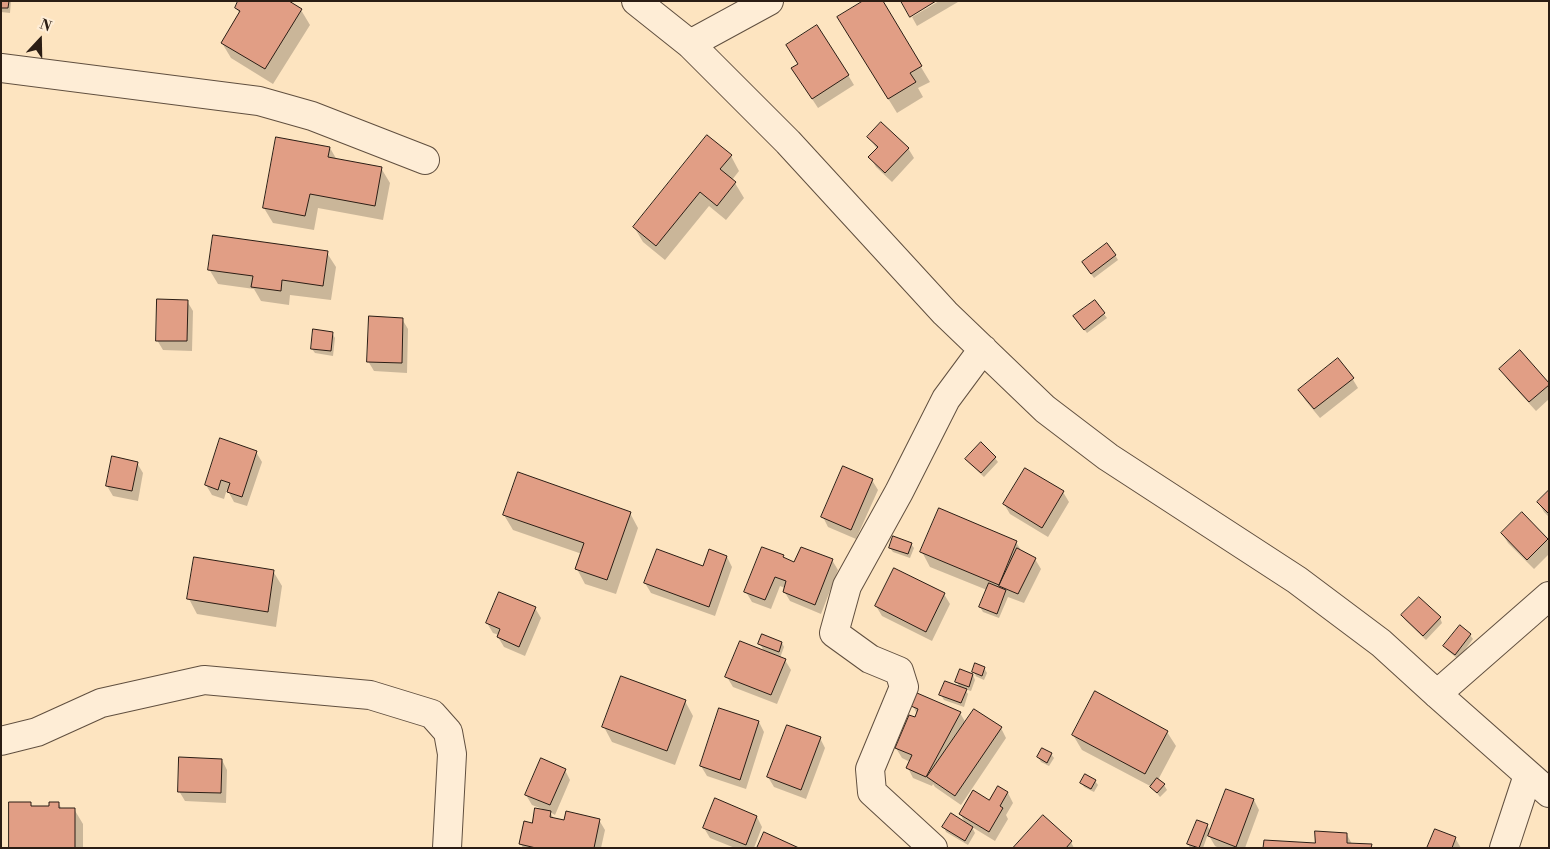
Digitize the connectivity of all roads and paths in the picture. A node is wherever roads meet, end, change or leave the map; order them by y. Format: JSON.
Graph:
{"nodes":[{"id":1,"x":636,"y":1,"type":"edge"},
{"id":2,"x":770,"y":1,"type":"edge"},
{"id":3,"x":690,"y":44,"type":"junction"},
{"id":4,"x":1,"y":68,"type":"edge"},
{"id":5,"x":425,"y":160,"type":"dead end"},
{"id":6,"x":983,"y":349,"type":"junction"},
{"id":7,"x":1549,"y":596,"type":"edge"},
{"id":8,"x":1436,"y":694,"type":"junction"},
{"id":9,"x":1,"y":741,"type":"edge"},
{"id":10,"x":1528,"y":775,"type":"junction"},
{"id":11,"x":1549,"y":792,"type":"edge"},
{"id":12,"x":447,"y":848,"type":"edge"},
{"id":13,"x":933,"y":848,"type":"edge"},
{"id":14,"x":1504,"y":848,"type":"edge"}],
"edges":[{"from":1,"to":3,"type":"street"},
{"from":2,"to":3,"type":"street"},
{"from":3,"to":6,"type":"street"},
{"from":4,"to":5,"type":"street"},
{"from":6,"to":8,"type":"street"},
{"from":6,"to":13,"type":"street"},
{"from":7,"to":8,"type":"street"},
{"from":8,"to":10,"type":"street"},
{"from":9,"to":12,"type":"street"},
{"from":10,"to":11,"type":"street"},
{"from":10,"to":14,"type":"street"}]}
